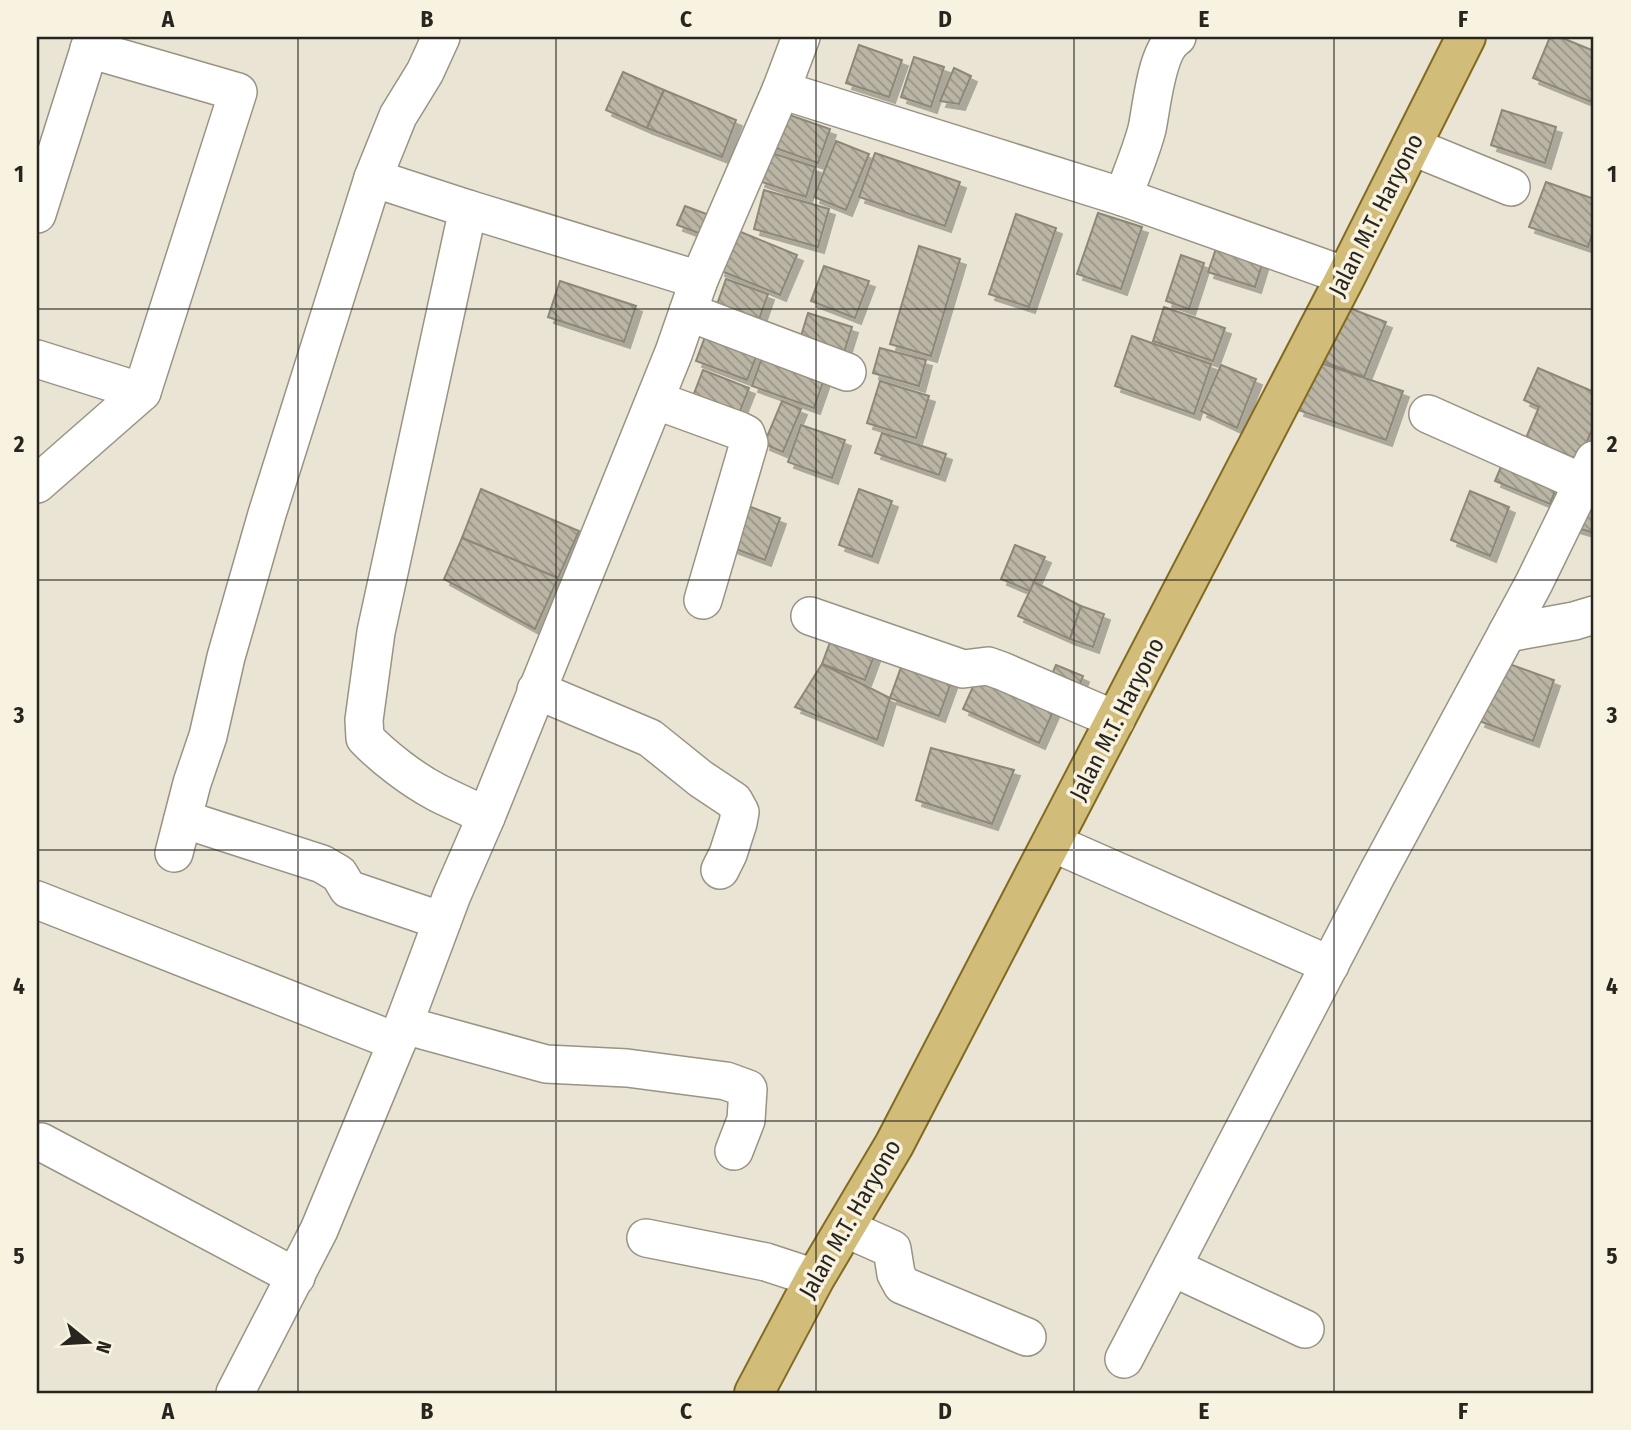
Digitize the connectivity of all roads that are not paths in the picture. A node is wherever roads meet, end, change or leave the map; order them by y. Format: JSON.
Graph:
{"nodes":[{"id":1,"x":441,"y":37,"type":"edge"},
{"id":2,"x":801,"y":37,"type":"edge"},
{"id":3,"x":1177,"y":37,"type":"edge"},
{"id":4,"x":1466,"y":37,"type":"edge"},
{"id":5,"x":91,"y":43,"type":"edge"},
{"id":6,"x":781,"y":90,"type":"junction"},
{"id":7,"x":1411,"y":146,"type":"junction"},
{"id":8,"x":373,"y":178,"type":"junction"},
{"id":9,"x":1511,"y":187,"type":"dead end"},
{"id":10,"x":1123,"y":197,"type":"junction"},
{"id":11,"x":468,"y":209,"type":"junction"},
{"id":12,"x":37,"y":214,"type":"edge"},
{"id":13,"x":1346,"y":276,"type":"junction"},
{"id":14,"x":694,"y":296,"type":"junction"},
{"id":15,"x":37,"y":359,"type":"edge"},
{"id":16,"x":847,"y":372,"type":"dead end"},
{"id":17,"x":142,"y":392,"type":"junction"},
{"id":18,"x":655,"y":400,"type":"junction"},
{"id":19,"x":1428,"y":414,"type":"dead end"},
{"id":20,"x":1588,"y":471,"type":"edge"},
{"id":21,"x":37,"y":484,"type":"edge"},
{"id":22,"x":703,"y":600,"type":"dead end"},
{"id":23,"x":1594,"y":615,"type":"edge"},
{"id":24,"x":810,"y":616,"type":"dead end"},
{"id":25,"x":1507,"y":633,"type":"junction"},
{"id":26,"x":536,"y":690,"type":"junction"},
{"id":27,"x":1116,"y":720,"type":"junction"},
{"id":28,"x":486,"y":817,"type":"junction"},
{"id":29,"x":1053,"y":843,"type":"junction"},
{"id":30,"x":720,"y":870,"type":"dead end"},
{"id":31,"x":37,"y":900,"type":"edge"},
{"id":32,"x":442,"y":921,"type":"junction"},
{"id":33,"x":1330,"y":965,"type":"junction"},
{"id":34,"x":401,"y":1034,"type":"junction"},
{"id":35,"x":41,"y":1142,"type":"dead end"},
{"id":36,"x":734,"y":1151,"type":"dead end"},
{"id":37,"x":845,"y":1228,"type":"junction"},
{"id":38,"x":646,"y":1237,"type":"dead end"},
{"id":39,"x":1172,"y":1267,"type":"junction"},
{"id":40,"x":296,"y":1278,"type":"junction"},
{"id":41,"x":815,"y":1278,"type":"junction"},
{"id":42,"x":1305,"y":1329,"type":"dead end"},
{"id":43,"x":1027,"y":1337,"type":"dead end"},
{"id":44,"x":1124,"y":1359,"type":"dead end"},
{"id":45,"x":235,"y":1393,"type":"edge"},
{"id":46,"x":754,"y":1393,"type":"edge"}],
"edges":[{"from":1,"to":8,"type":"street"},
{"from":2,"to":6,"type":"street"},
{"from":3,"to":10,"type":"street"},
{"from":4,"to":7,"type":"main road","name":"Jalan M.T. Haryono"},
{"from":5,"to":12,"type":"street"},
{"from":5,"to":17,"type":"street"},
{"from":6,"to":10,"type":"street"},
{"from":6,"to":14,"type":"street"},
{"from":7,"to":9,"type":"street"},
{"from":7,"to":13,"type":"main road","name":"Jalan M.T. Haryono"},
{"from":8,"to":11,"type":"street"},
{"from":8,"to":32,"type":"street"},
{"from":10,"to":13,"type":"street"},
{"from":11,"to":14,"type":"street"},
{"from":11,"to":28,"type":"street"},
{"from":13,"to":27,"type":"main road","name":"Jalan M.T. Haryono"},
{"from":14,"to":16,"type":"street"},
{"from":14,"to":18,"type":"street"},
{"from":15,"to":17,"type":"street"},
{"from":17,"to":21,"type":"street"},
{"from":18,"to":22,"type":"street"},
{"from":18,"to":26,"type":"street"},
{"from":19,"to":20,"type":"street"},
{"from":20,"to":25,"type":"street"},
{"from":23,"to":25,"type":"street"},
{"from":24,"to":27,"type":"street"},
{"from":25,"to":33,"type":"street"},
{"from":26,"to":28,"type":"street"},
{"from":26,"to":30,"type":"street"},
{"from":27,"to":29,"type":"main road","name":"Jalan M.T. Haryono"},
{"from":28,"to":32,"type":"street"},
{"from":29,"to":33,"type":"street"},
{"from":29,"to":37,"type":"main road","name":"Jalan M.T. Haryono"},
{"from":31,"to":34,"type":"street"},
{"from":32,"to":34,"type":"street"},
{"from":33,"to":39,"type":"street"},
{"from":34,"to":36,"type":"street"},
{"from":34,"to":40,"type":"street"},
{"from":35,"to":40,"type":"street"},
{"from":37,"to":41,"type":"main road","name":"Jalan M.T. Haryono"},
{"from":37,"to":43,"type":"street"},
{"from":38,"to":41,"type":"street"},
{"from":39,"to":42,"type":"street"},
{"from":39,"to":44,"type":"street"},
{"from":40,"to":45,"type":"street"},
{"from":41,"to":46,"type":"main road","name":"Jalan M.T. Haryono"}]}
